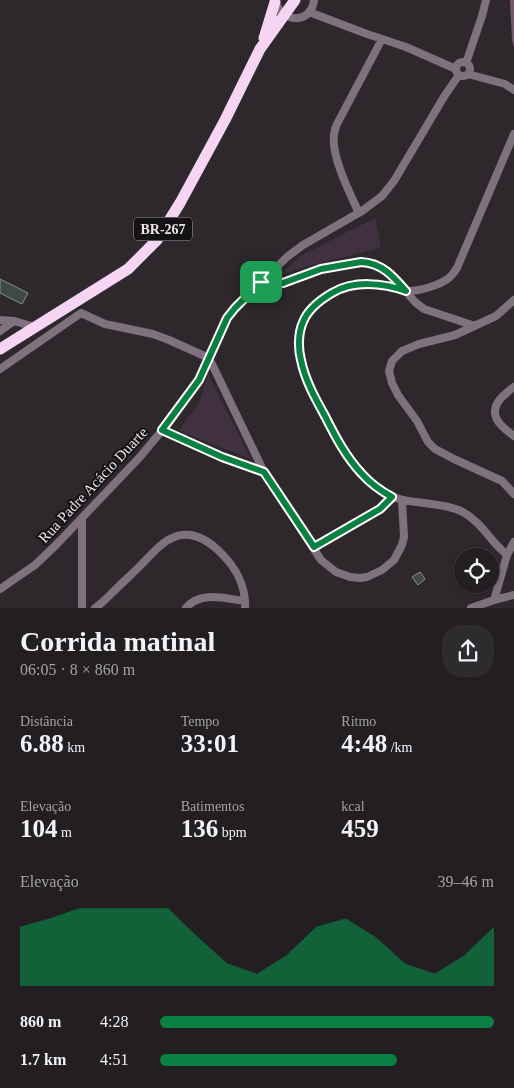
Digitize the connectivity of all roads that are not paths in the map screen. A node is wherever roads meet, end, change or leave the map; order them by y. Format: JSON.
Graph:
{"nodes":[{"id":1,"x":275,"y":0,"type":"edge"},
{"id":2,"x":295,"y":0,"type":"edge"},
{"id":3,"x":314,"y":0,"type":"edge"},
{"id":4,"x":486,"y":0,"type":"edge"},
{"id":5,"x":309,"y":12,"type":"junction"},
{"id":6,"x":284,"y":15,"type":"junction"},
{"id":7,"x":382,"y":39,"type":"junction"},
{"id":8,"x":260,"y":49,"type":"junction"},
{"id":9,"x":466,"y":63,"type":"junction"},
{"id":10,"x":457,"y":72,"type":"junction"},
{"id":11,"x":468,"y":74,"type":"junction"},
{"id":12,"x":514,"y":90,"type":"edge"},
{"id":13,"x":514,"y":134,"type":"edge"},
{"id":14,"x":359,"y":213,"type":"junction"},
{"id":15,"x":261,"y":282,"type":"junction"},
{"id":16,"x":406,"y":291,"type":"junction"},
{"id":17,"x":514,"y":300,"type":"edge"},
{"id":18,"x":77,"y":309,"type":"junction"},
{"id":19,"x":0,"y":320,"type":"edge"},
{"id":20,"x":14,"y":321,"type":"junction"},
{"id":21,"x":475,"y":326,"type":"junction"},
{"id":22,"x":35,"y":327,"type":"junction"},
{"id":23,"x":0,"y":331,"type":"edge"},
{"id":24,"x":0,"y":349,"type":"edge"},
{"id":25,"x":209,"y":358,"type":"junction"},
{"id":26,"x":0,"y":369,"type":"edge"},
{"id":27,"x":514,"y":387,"type":"edge"},
{"id":28,"x":162,"y":430,"type":"junction"},
{"id":29,"x":514,"y":436,"type":"edge"},
{"id":30,"x":264,"y":472,"type":"junction"},
{"id":31,"x":514,"y":494,"type":"edge"},
{"id":32,"x":392,"y":497,"type":"junction"},
{"id":33,"x":402,"y":500,"type":"junction"},
{"id":34,"x":82,"y":519,"type":"junction"},
{"id":35,"x":514,"y":542,"type":"edge"},
{"id":36,"x":314,"y":547,"type":"junction"},
{"id":37,"x":507,"y":555,"type":"junction"},
{"id":38,"x":0,"y":589,"type":"edge"},
{"id":39,"x":514,"y":595,"type":"edge"},
{"id":40,"x":494,"y":600,"type":"junction"},
{"id":41,"x":245,"y":604,"type":"edge"},
{"id":42,"x":82,"y":608,"type":"edge"},
{"id":43,"x":95,"y":608,"type":"edge"},
{"id":44,"x":186,"y":608,"type":"edge"},
{"id":45,"x":471,"y":608,"type":"edge"}],
"edges":[{"from":1,"to":6,"type":"street"},
{"from":1,"to":8,"type":"highway"},
{"from":2,"to":6,"type":"highway","number":"BR-267"},
{"from":3,"to":5,"type":"street"},
{"from":4,"to":9,"type":"street"},
{"from":5,"to":6,"type":"street"},
{"from":5,"to":7,"type":"street"},
{"from":6,"to":8,"type":"highway","number":"BR-267"},
{"from":7,"to":10,"type":"street"},
{"from":7,"to":14,"type":"street"},
{"from":8,"to":18,"type":"highway","number":"BR-267"},
{"from":9,"to":10,"type":"street"},
{"from":9,"to":11,"type":"street"},
{"from":10,"to":11,"type":"street"},
{"from":10,"to":14,"type":"street","name":"Rua Padre Acácio Duarte"},
{"from":11,"to":12,"type":"street"},
{"from":13,"to":16,"type":"street"},
{"from":14,"to":15,"type":"street","name":"Rua Padre Acácio Duarte"},
{"from":15,"to":16,"type":"street"},
{"from":15,"to":25,"type":"street","name":"Rua Padre Acácio Duarte"},
{"from":16,"to":21,"type":"street"},
{"from":16,"to":32,"type":"street"},
{"from":17,"to":21,"type":"street"},
{"from":18,"to":22,"type":"highway","number":"BR-267"},
{"from":18,"to":25,"type":"street"},
{"from":18,"to":26,"type":"street"},
{"from":19,"to":20,"type":"street"},
{"from":20,"to":22,"type":"street"},
{"from":20,"to":23,"type":"street"},
{"from":21,"to":31,"type":"street"},
{"from":22,"to":24,"type":"highway","number":"BR-267"},
{"from":25,"to":28,"type":"street","name":"Rua Padre Acácio Duarte"},
{"from":25,"to":30,"type":"street"},
{"from":27,"to":29,"type":"street"},
{"from":28,"to":30,"type":"street"},
{"from":28,"to":34,"type":"street","name":"Rua Padre Acácio Duarte"},
{"from":30,"to":36,"type":"street"},
{"from":32,"to":33,"type":"street"},
{"from":32,"to":36,"type":"street"},
{"from":33,"to":36,"type":"street"},
{"from":33,"to":37,"type":"street"},
{"from":34,"to":38,"type":"street","name":"Rua Padre Acácio Duarte"},
{"from":34,"to":42,"type":"street"},
{"from":35,"to":37,"type":"street"},
{"from":37,"to":40,"type":"street"},
{"from":39,"to":40,"type":"street"},
{"from":40,"to":45,"type":"street"},
{"from":41,"to":43,"type":"street"},
{"from":41,"to":44,"type":"street"}]}
